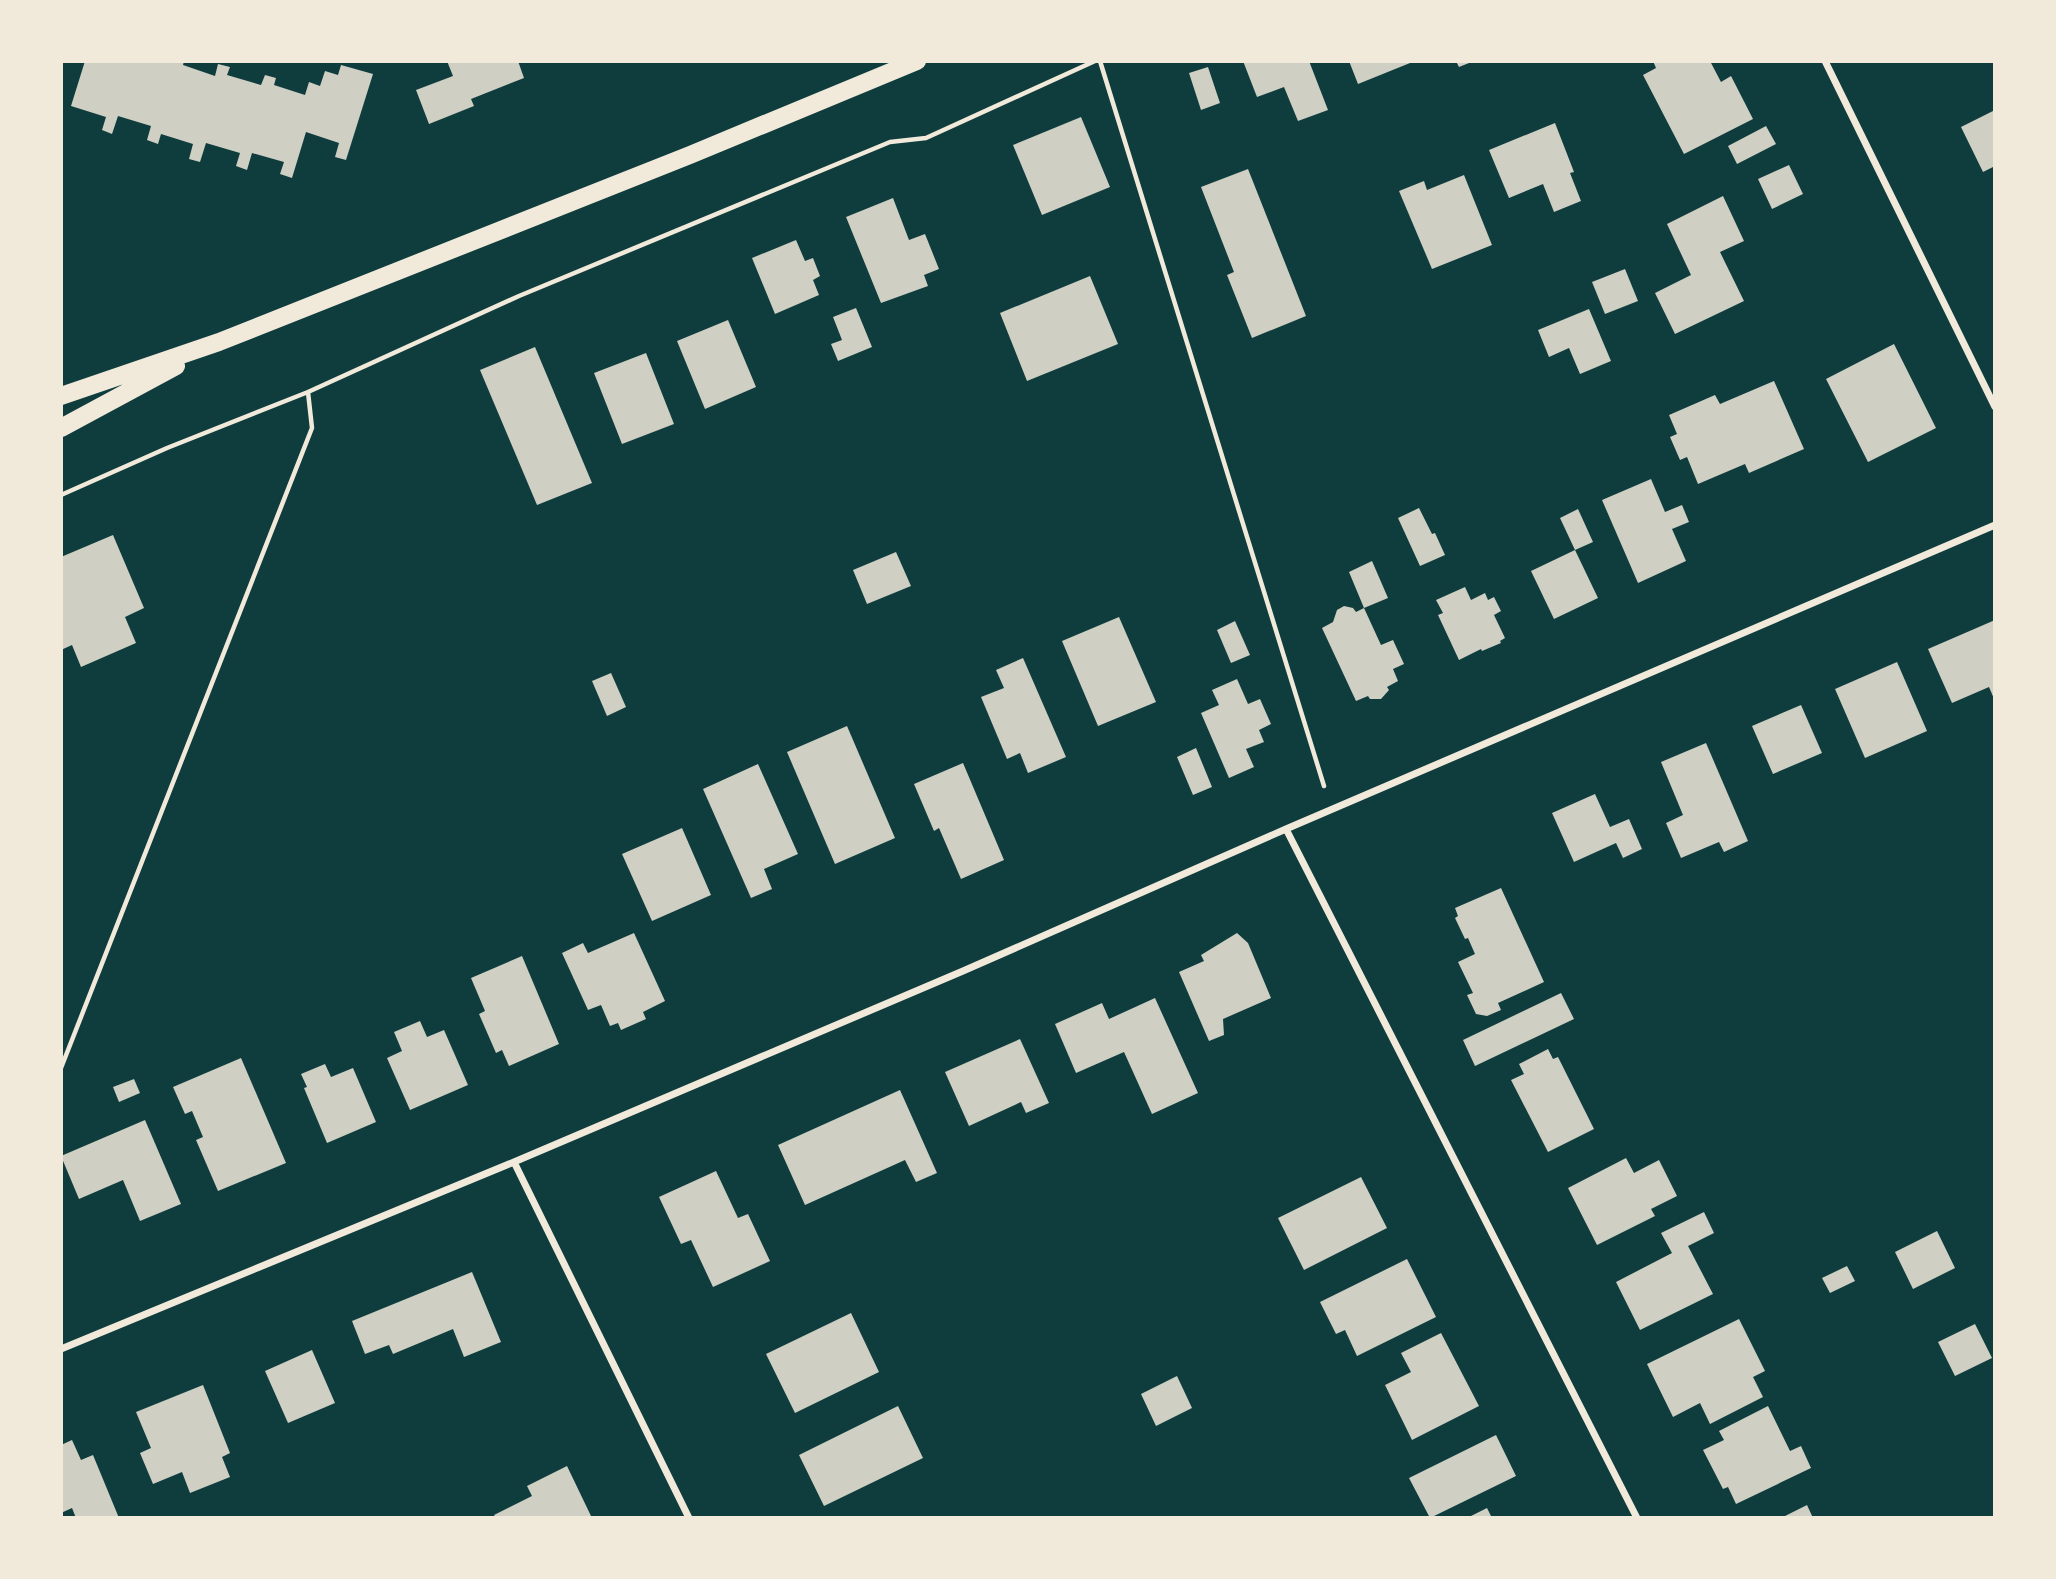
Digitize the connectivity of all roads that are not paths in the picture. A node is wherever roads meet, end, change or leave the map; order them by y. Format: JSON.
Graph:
{"nodes":[{"id":1,"x":917,"y":61,"type":"edge"},
{"id":2,"x":1825,"y":61,"type":"edge"},
{"id":3,"x":219,"y":342,"type":"junction"},
{"id":4,"x":61,"y":396,"type":"edge"},
{"id":5,"x":1995,"y":407,"type":"edge"},
{"id":6,"x":61,"y":428,"type":"edge"},
{"id":7,"x":1995,"y":525,"type":"edge"},
{"id":8,"x":1286,"y":829,"type":"junction"},
{"id":9,"x":514,"y":1162,"type":"junction"},
{"id":10,"x":61,"y":1349,"type":"edge"},
{"id":11,"x":689,"y":1518,"type":"edge"},
{"id":12,"x":1637,"y":1518,"type":"edge"}],
"edges":[{"from":1,"to":3,"type":"main road"},
{"from":2,"to":5,"type":"street"},
{"from":3,"to":4,"type":"main road"},
{"from":3,"to":6,"type":"main road"},
{"from":7,"to":8,"type":"street"},
{"from":8,"to":9,"type":"street"},
{"from":8,"to":12,"type":"street"},
{"from":9,"to":10,"type":"street"},
{"from":9,"to":11,"type":"street"}]}
